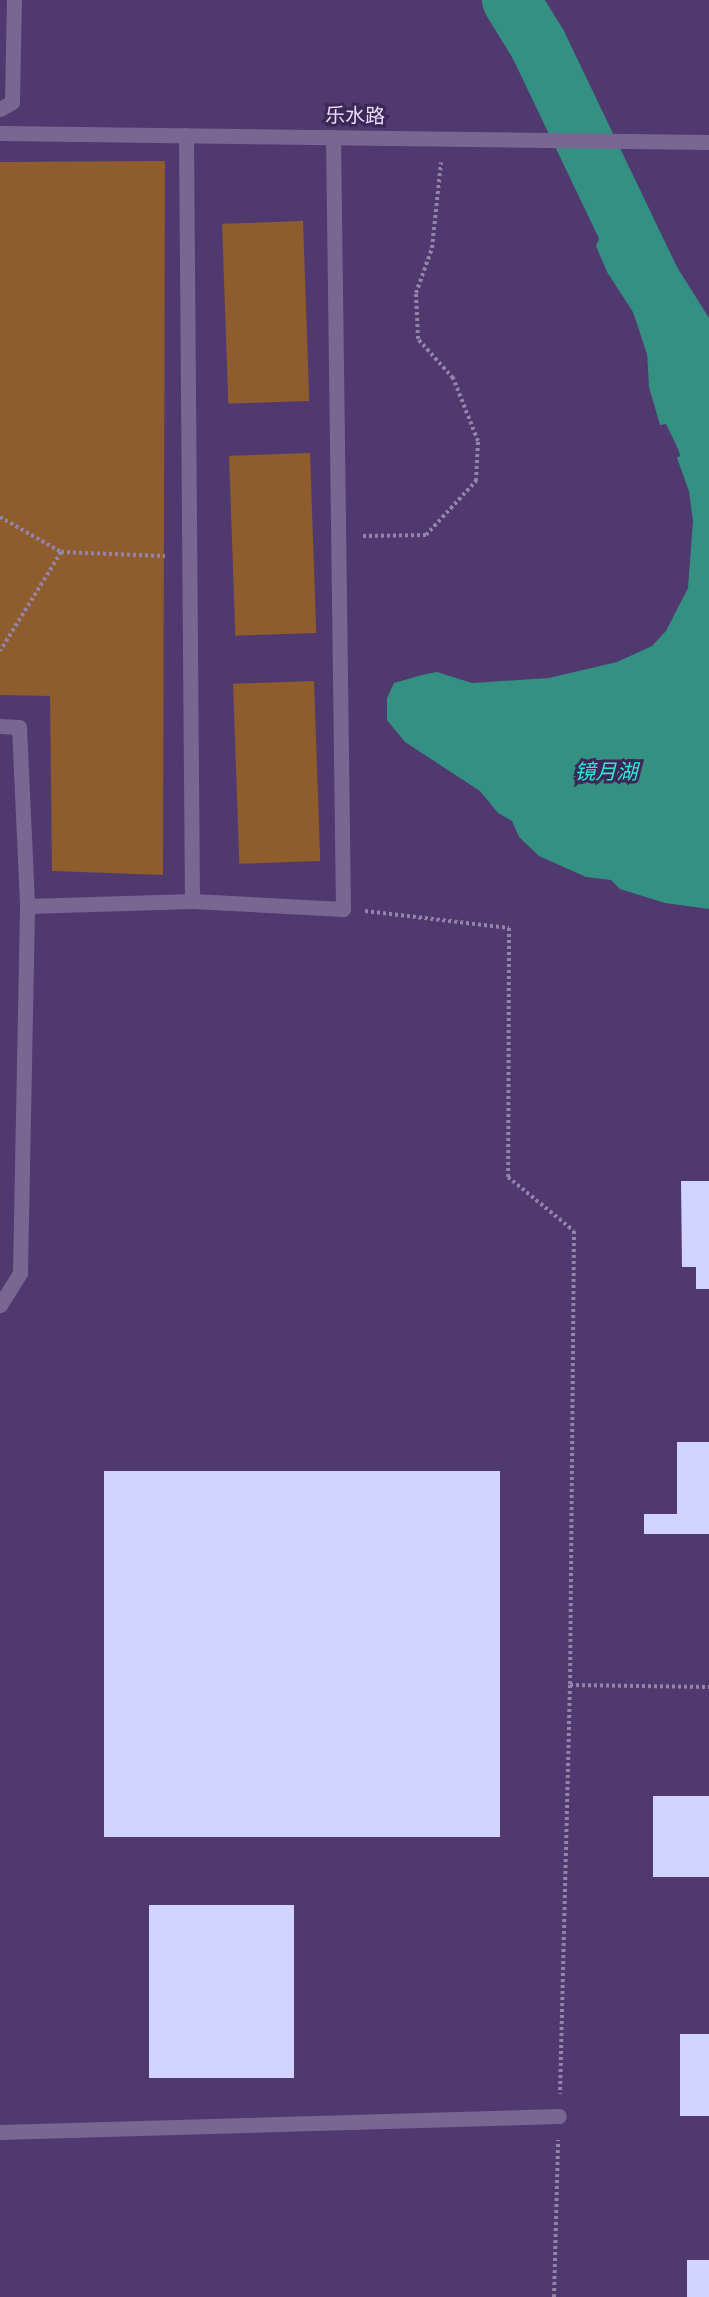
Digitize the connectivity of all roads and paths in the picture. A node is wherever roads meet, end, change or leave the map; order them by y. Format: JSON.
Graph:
{"nodes":[{"id":1,"x":14,"y":0,"type":"edge"},
{"id":2,"x":0,"y":109,"type":"edge"},
{"id":3,"x":0,"y":133,"type":"edge"},
{"id":4,"x":186,"y":135,"type":"junction"},
{"id":5,"x":333,"y":137,"type":"junction"},
{"id":6,"x":444,"y":139,"type":"junction"},
{"id":7,"x":709,"y":142,"type":"edge"},
{"id":8,"x":0,"y":517,"type":"edge"},
{"id":9,"x":338,"y":537,"type":"junction"},
{"id":10,"x":61,"y":552,"type":"junction"},
{"id":11,"x":190,"y":557,"type":"junction"},
{"id":12,"x":0,"y":651,"type":"edge"},
{"id":13,"x":0,"y":726,"type":"edge"},
{"id":14,"x":192,"y":901,"type":"junction"},
{"id":15,"x":27,"y":906,"type":"junction"},
{"id":16,"x":343,"y":909,"type":"junction"},
{"id":17,"x":0,"y":1305,"type":"edge"},
{"id":18,"x":570,"y":1685,"type":"junction"},
{"id":19,"x":709,"y":1687,"type":"edge"},
{"id":20,"x":559,"y":2116,"type":"junction"},
{"id":21,"x":0,"y":2132,"type":"edge"},
{"id":22,"x":554,"y":2297,"type":"edge"}],
"edges":[{"from":1,"to":2,"type":"street"},
{"from":3,"to":4,"type":"street","name":"乐水路"},
{"from":4,"to":5,"type":"street","name":"乐水路"},
{"from":4,"to":11,"type":"street"},
{"from":5,"to":6,"type":"street","name":"乐水路"},
{"from":5,"to":9,"type":"street"},
{"from":6,"to":7,"type":"street","name":"乐水路"},
{"from":6,"to":9,"type":"path"},
{"from":8,"to":10,"type":"path"},
{"from":9,"to":16,"type":"street"},
{"from":10,"to":11,"type":"path"},
{"from":10,"to":12,"type":"path"},
{"from":11,"to":14,"type":"street"},
{"from":13,"to":15,"type":"street"},
{"from":14,"to":15,"type":"street"},
{"from":14,"to":16,"type":"street"},
{"from":15,"to":17,"type":"street"},
{"from":16,"to":18,"type":"path"},
{"from":18,"to":19,"type":"path"},
{"from":18,"to":20,"type":"path"},
{"from":20,"to":21,"type":"street"},
{"from":20,"to":22,"type":"path"}]}
